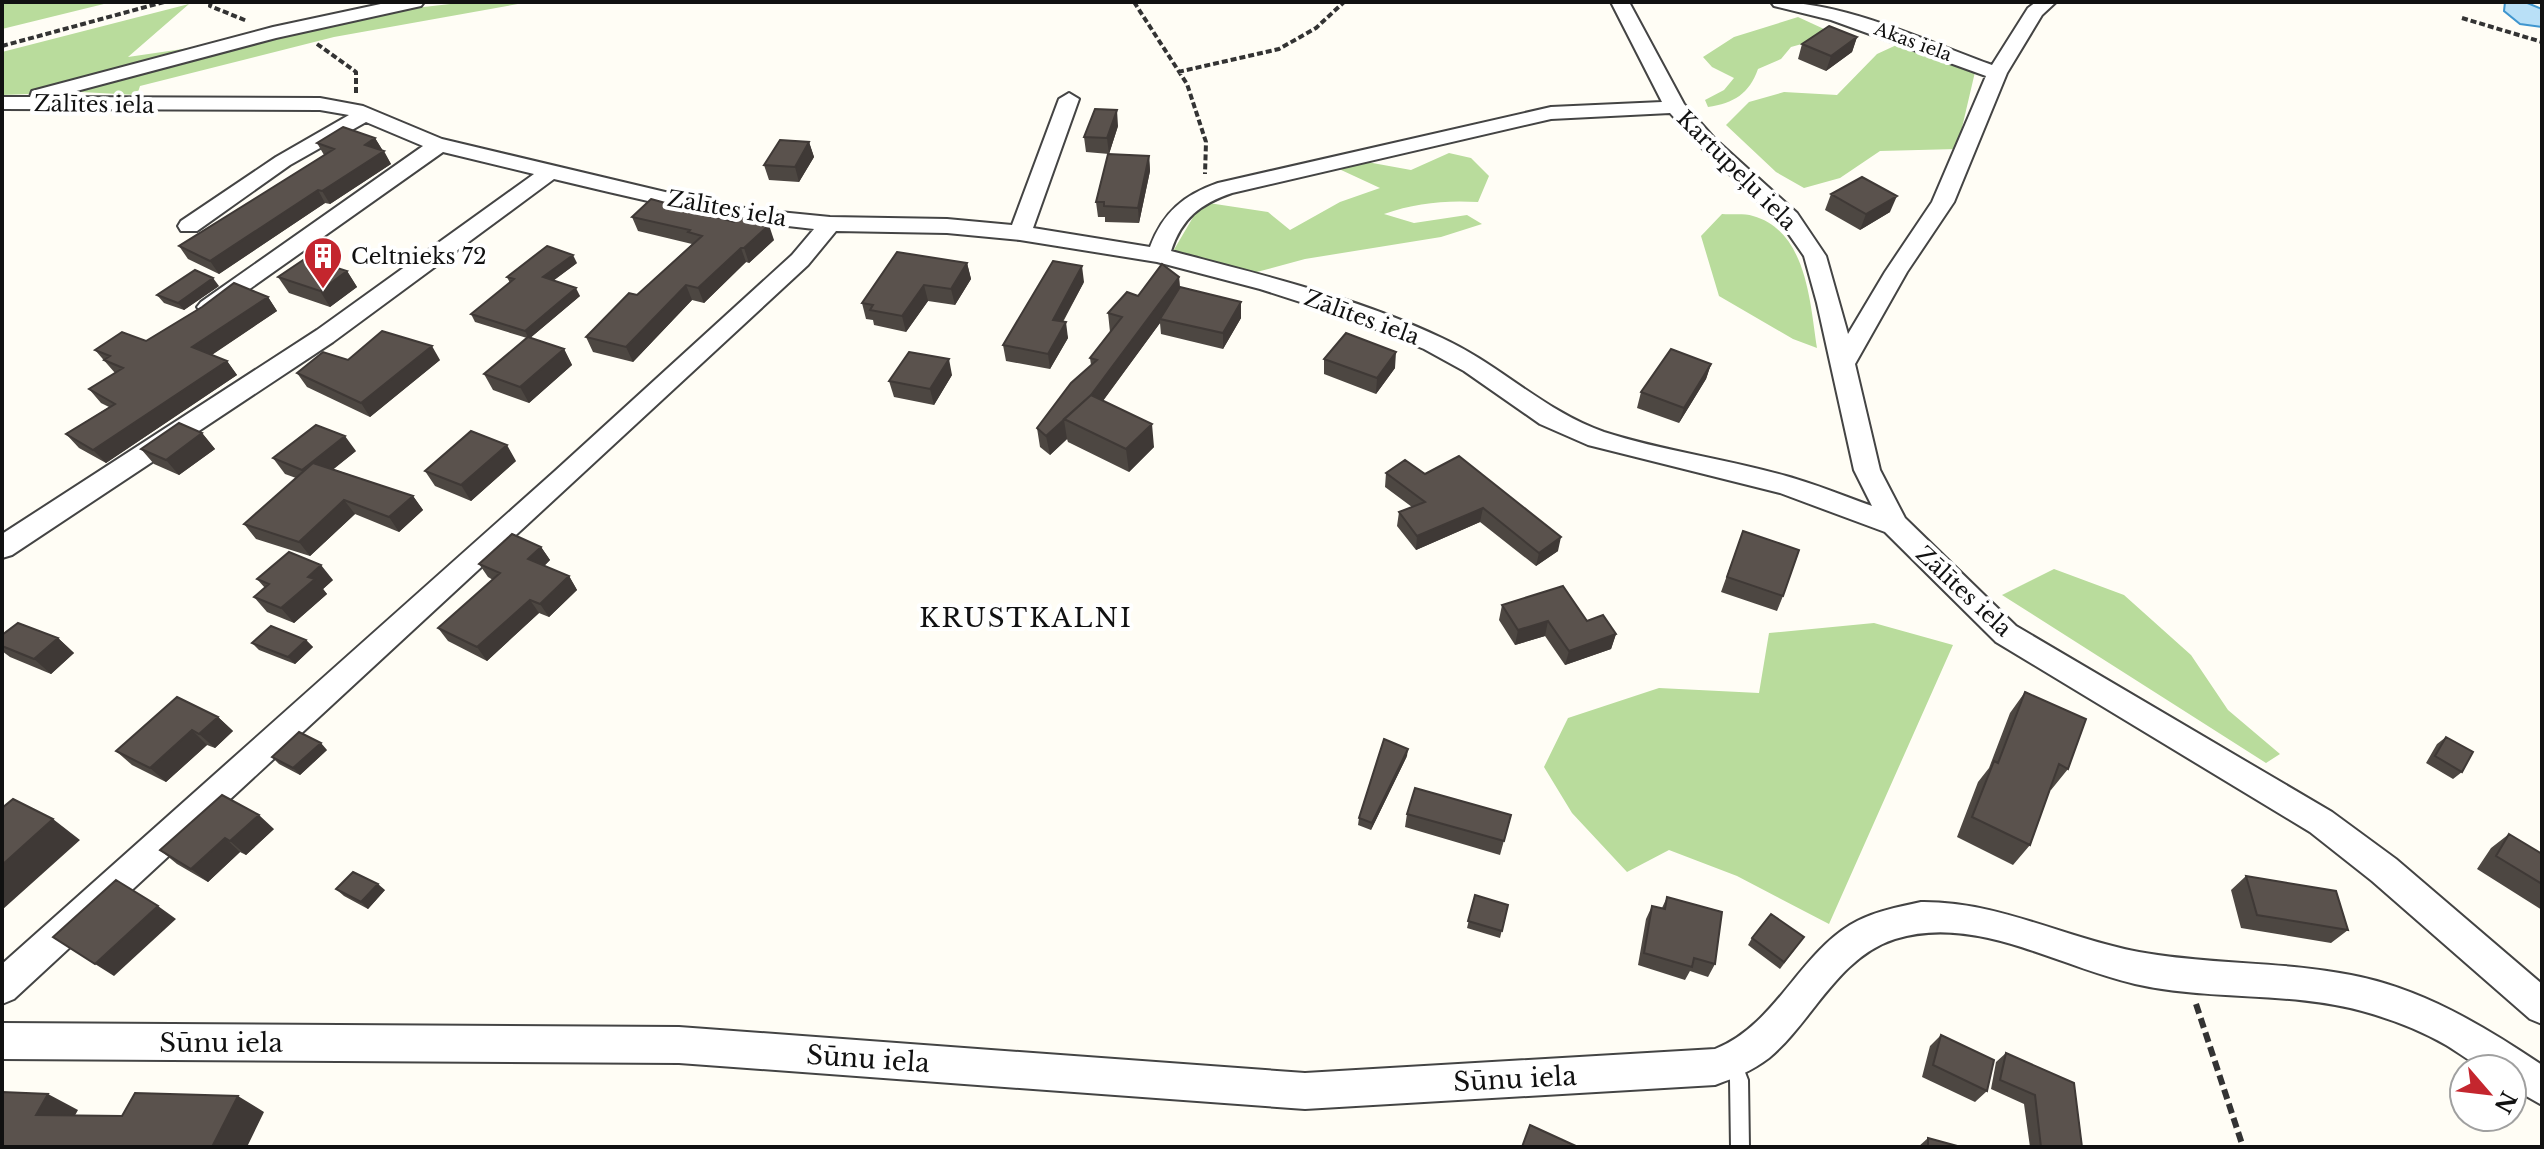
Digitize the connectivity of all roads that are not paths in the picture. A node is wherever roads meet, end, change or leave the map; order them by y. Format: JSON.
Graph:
{"nodes":[{"id":1,"x":415,"y":2,"type":"edge"},
{"id":2,"x":1620,"y":2,"type":"edge"},
{"id":3,"x":1780,"y":2,"type":"edge"},
{"id":4,"x":2039,"y":5,"type":"edge"},
{"id":5,"x":1997,"y":73,"type":"junction"},
{"id":6,"x":1069,"y":99,"type":"dead end"},
{"id":7,"x":6,"y":103,"type":"edge"},
{"id":8,"x":1675,"y":107,"type":"junction"},
{"id":9,"x":365,"y":114,"type":"junction"},
{"id":10,"x":439,"y":145,"type":"junction"},
{"id":11,"x":553,"y":170,"type":"junction"},
{"id":12,"x":830,"y":224,"type":"junction"},
{"id":13,"x":189,"y":226,"type":"dead end"},
{"id":14,"x":1020,"y":233,"type":"junction"},
{"id":15,"x":1158,"y":255,"type":"junction"},
{"id":16,"x":192,"y":319,"type":"edge"},
{"id":17,"x":1843,"y":364,"type":"junction"},
{"id":18,"x":1895,"y":525,"type":"junction"},
{"id":19,"x":2,"y":548,"type":"edge"},
{"id":20,"x":2,"y":987,"type":"edge"},
{"id":21,"x":2542,"y":1007,"type":"edge"},
{"id":22,"x":2,"y":1041,"type":"edge"},
{"id":23,"x":1733,"y":1063,"type":"junction"},
{"id":24,"x":2542,"y":1087,"type":"edge"},
{"id":25,"x":1740,"y":1147,"type":"edge"}],
"edges":[{"from":1,"to":7,"type":"street"},
{"from":2,"to":8,"type":"street","name":"Kartupeļu iela"},
{"from":3,"to":5,"type":"street","name":"Akas iela"},
{"from":4,"to":5,"type":"street"},
{"from":5,"to":17,"type":"street"},
{"from":6,"to":14,"type":"street"},
{"from":7,"to":9,"type":"street","name":"Zālītes iela"},
{"from":8,"to":15,"type":"street"},
{"from":8,"to":17,"type":"street","name":"Kartupeļu iela"},
{"from":9,"to":10,"type":"street","name":"Zālītes iela"},
{"from":9,"to":13,"type":"street"},
{"from":10,"to":11,"type":"street","name":"Zālītes iela"},
{"from":10,"to":16,"type":"street"},
{"from":11,"to":12,"type":"street","name":"Zālītes iela"},
{"from":11,"to":19,"type":"street"},
{"from":12,"to":14,"type":"street","name":"Zālītes iela"},
{"from":12,"to":20,"type":"street"},
{"from":14,"to":15,"type":"street","name":"Zālītes iela"},
{"from":15,"to":18,"type":"street","name":"Zālītes iela"},
{"from":17,"to":18,"type":"street","name":"Kartupeļu iela"},
{"from":18,"to":21,"type":"street","name":"Zālītes iela"},
{"from":22,"to":23,"type":"street","name":"Sūnu iela"},
{"from":23,"to":24,"type":"street"},
{"from":23,"to":25,"type":"lane"}]}
